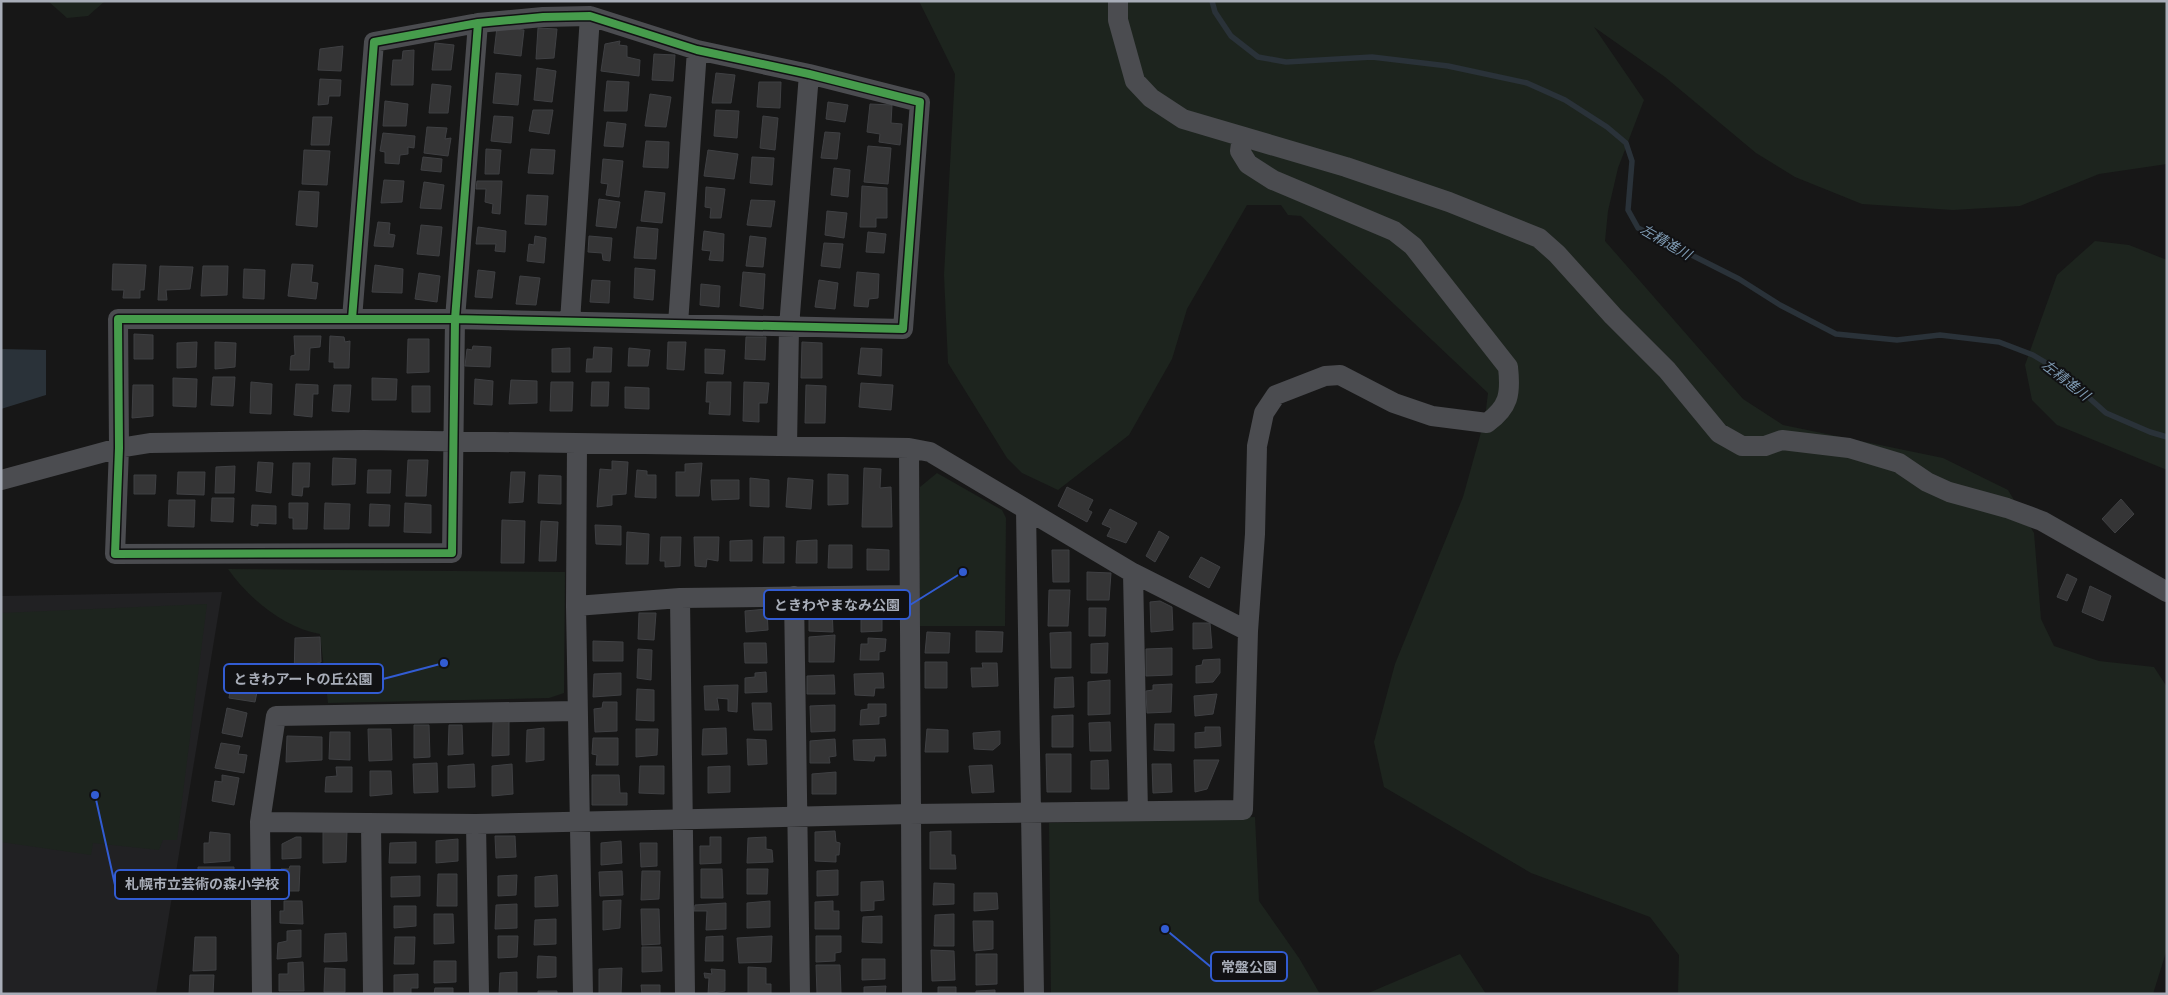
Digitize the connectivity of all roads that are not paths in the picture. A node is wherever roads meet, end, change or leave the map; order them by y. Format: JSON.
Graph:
{"nodes":[{"id":1,"x":1118,"y":1,"type":"edge"},
{"id":2,"x":590,"y":16,"type":"junction"},
{"id":3,"x":478,"y":23,"type":"junction"},
{"id":4,"x":697,"y":50,"type":"junction"},
{"id":5,"x":809,"y":74,"type":"junction"},
{"id":6,"x":1242,"y":136,"type":"junction"},
{"id":7,"x":352,"y":319,"type":"junction"},
{"id":8,"x":454,"y":319,"type":"junction"},
{"id":9,"x":570,"y":322,"type":"junction"},
{"id":10,"x":678,"y":324,"type":"junction"},
{"id":11,"x":789,"y":327,"type":"junction"},
{"id":12,"x":452,"y":441,"type":"junction"},
{"id":13,"x":577,"y":444,"type":"junction"},
{"id":14,"x":787,"y":446,"type":"junction"},
{"id":15,"x":119,"y":448,"type":"junction"},
{"id":16,"x":909,"y":448,"type":"junction"},
{"id":17,"x":1,"y":480,"type":"edge"},
{"id":18,"x":1026,"y":510,"type":"junction"},
{"id":19,"x":1133,"y":573,"type":"junction"},
{"id":20,"x":2167,"y":592,"type":"edge"},
{"id":21,"x":909,"y":595,"type":"junction"},
{"id":22,"x":794,"y":596,"type":"junction"},
{"id":23,"x":680,"y":598,"type":"junction"},
{"id":24,"x":576,"y":606,"type":"junction"},
{"id":25,"x":1248,"y":631,"type":"junction"},
{"id":26,"x":577,"y":711,"type":"junction"},
{"id":27,"x":1031,"y":812,"type":"junction"},
{"id":28,"x":1138,"y":812,"type":"junction"},
{"id":29,"x":910,"y":814,"type":"junction"},
{"id":30,"x":797,"y":817,"type":"junction"},
{"id":31,"x":682,"y":819,"type":"junction"},
{"id":32,"x":260,"y":822,"type":"junction"},
{"id":33,"x":580,"y":822,"type":"junction"},
{"id":34,"x":371,"y":824,"type":"junction"},
{"id":35,"x":476,"y":824,"type":"junction"},
{"id":36,"x":262,"y":994,"type":"edge"},
{"id":37,"x":373,"y":994,"type":"edge"},
{"id":38,"x":478,"y":994,"type":"edge"},
{"id":39,"x":583,"y":994,"type":"edge"},
{"id":40,"x":685,"y":994,"type":"edge"},
{"id":41,"x":800,"y":994,"type":"edge"},
{"id":42,"x":912,"y":994,"type":"edge"},
{"id":43,"x":1034,"y":994,"type":"edge"}],
"edges":[{"from":1,"to":6,"type":"street"},
{"from":2,"to":3,"type":"street"},
{"from":2,"to":4,"type":"street"},
{"from":2,"to":9,"type":"street"},
{"from":3,"to":7,"type":"street"},
{"from":3,"to":8,"type":"street"},
{"from":4,"to":5,"type":"street"},
{"from":4,"to":10,"type":"street"},
{"from":5,"to":11,"type":"street"},
{"from":5,"to":11,"type":"street"},
{"from":6,"to":20,"type":"street"},
{"from":6,"to":25,"type":"street"},
{"from":7,"to":8,"type":"street"},
{"from":7,"to":15,"type":"street"},
{"from":8,"to":9,"type":"street"},
{"from":8,"to":12,"type":"street"},
{"from":9,"to":10,"type":"street"},
{"from":10,"to":11,"type":"street"},
{"from":11,"to":14,"type":"street"},
{"from":12,"to":13,"type":"street"},
{"from":12,"to":15,"type":"street"},
{"from":12,"to":15,"type":"street"},
{"from":13,"to":14,"type":"street"},
{"from":13,"to":24,"type":"street"},
{"from":14,"to":16,"type":"street"},
{"from":15,"to":17,"type":"street"},
{"from":16,"to":18,"type":"street"},
{"from":16,"to":21,"type":"street"},
{"from":18,"to":19,"type":"street"},
{"from":18,"to":27,"type":"street"},
{"from":19,"to":25,"type":"street"},
{"from":19,"to":28,"type":"street"},
{"from":21,"to":22,"type":"street"},
{"from":21,"to":29,"type":"street"},
{"from":22,"to":23,"type":"street"},
{"from":22,"to":30,"type":"street"},
{"from":23,"to":24,"type":"street"},
{"from":23,"to":31,"type":"street"},
{"from":24,"to":26,"type":"street"},
{"from":25,"to":28,"type":"street"},
{"from":26,"to":32,"type":"street"},
{"from":26,"to":33,"type":"street"},
{"from":27,"to":28,"type":"street"},
{"from":27,"to":29,"type":"street"},
{"from":27,"to":43,"type":"street"},
{"from":29,"to":30,"type":"street"},
{"from":29,"to":42,"type":"street"},
{"from":30,"to":31,"type":"street"},
{"from":30,"to":41,"type":"street"},
{"from":31,"to":33,"type":"street"},
{"from":31,"to":40,"type":"street"},
{"from":32,"to":34,"type":"street"},
{"from":32,"to":36,"type":"street"},
{"from":33,"to":35,"type":"street"},
{"from":33,"to":39,"type":"street"},
{"from":34,"to":35,"type":"street"},
{"from":34,"to":37,"type":"street"},
{"from":35,"to":38,"type":"street"}]}
